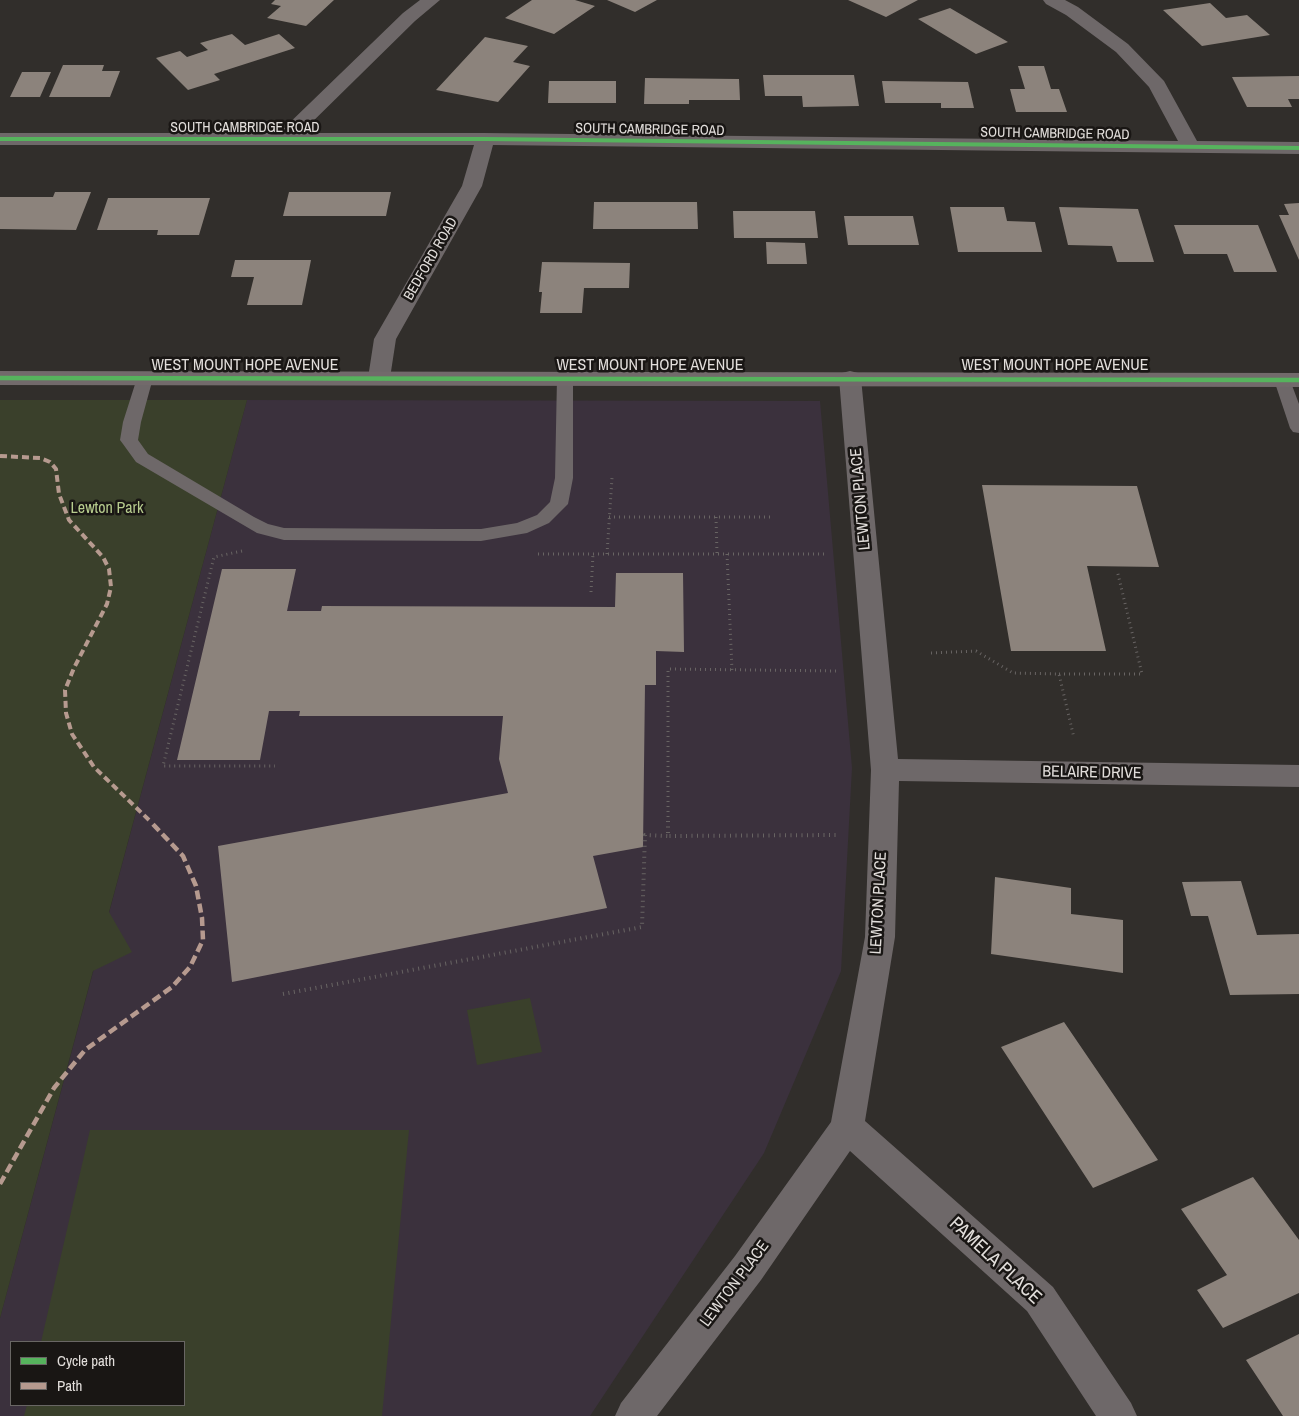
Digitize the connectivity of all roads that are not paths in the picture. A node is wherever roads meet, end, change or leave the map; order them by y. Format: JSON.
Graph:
{"nodes":[{"id":1,"x":431,"y":0,"type":"edge"},
{"id":2,"x":1052,"y":0,"type":"edge"},
{"id":3,"x":0,"y":139,"type":"edge"},
{"id":4,"x":284,"y":139,"type":"junction"},
{"id":5,"x":485,"y":140,"type":"junction"},
{"id":6,"x":1191,"y":147,"type":"junction"},
{"id":7,"x":1299,"y":148,"type":"edge"},
{"id":8,"x":0,"y":378,"type":"edge"},
{"id":9,"x":145,"y":378,"type":"junction"},
{"id":10,"x":379,"y":378,"type":"junction"},
{"id":11,"x":565,"y":378,"type":"junction"},
{"id":12,"x":850,"y":378,"type":"junction"},
{"id":13,"x":1291,"y":380,"type":"edge"},
{"id":14,"x":1299,"y":428,"type":"edge"},
{"id":15,"x":885,"y":770,"type":"junction"},
{"id":16,"x":1299,"y":776,"type":"edge"},
{"id":17,"x":847,"y":1127,"type":"junction"},
{"id":18,"x":634,"y":1416,"type":"edge"},
{"id":19,"x":1118,"y":1416,"type":"edge"}],
"edges":[{"from":1,"to":4,"type":"street"},
{"from":2,"to":6,"type":"street"},
{"from":3,"to":4,"type":"street","name":"SOUTH CAMBRIDGE ROAD"},
{"from":4,"to":5,"type":"street","name":"SOUTH CAMBRIDGE ROAD"},
{"from":5,"to":6,"type":"street","name":"SOUTH CAMBRIDGE ROAD"},
{"from":5,"to":10,"type":"street","name":"BEDFORD ROAD"},
{"from":6,"to":7,"type":"street","name":"SOUTH CAMBRIDGE ROAD"},
{"from":8,"to":9,"type":"street","name":"WEST MOUNT HOPE AVENUE"},
{"from":9,"to":10,"type":"street","name":"WEST MOUNT HOPE AVENUE"},
{"from":9,"to":11,"type":"lane"},
{"from":10,"to":11,"type":"street","name":"WEST MOUNT HOPE AVENUE"},
{"from":11,"to":12,"type":"street","name":"WEST MOUNT HOPE AVENUE"},
{"from":12,"to":13,"type":"street","name":"WEST MOUNT HOPE AVENUE"},
{"from":12,"to":15,"type":"street","name":"LEWTON PLACE"},
{"from":13,"to":14,"type":"lane"},
{"from":15,"to":16,"type":"street","name":"BELAIRE DRIVE"},
{"from":15,"to":17,"type":"street","name":"LEWTON PLACE"},
{"from":17,"to":18,"type":"street","name":"LEWTON PLACE"},
{"from":17,"to":19,"type":"street","name":"PAMELA PLACE"}]}
